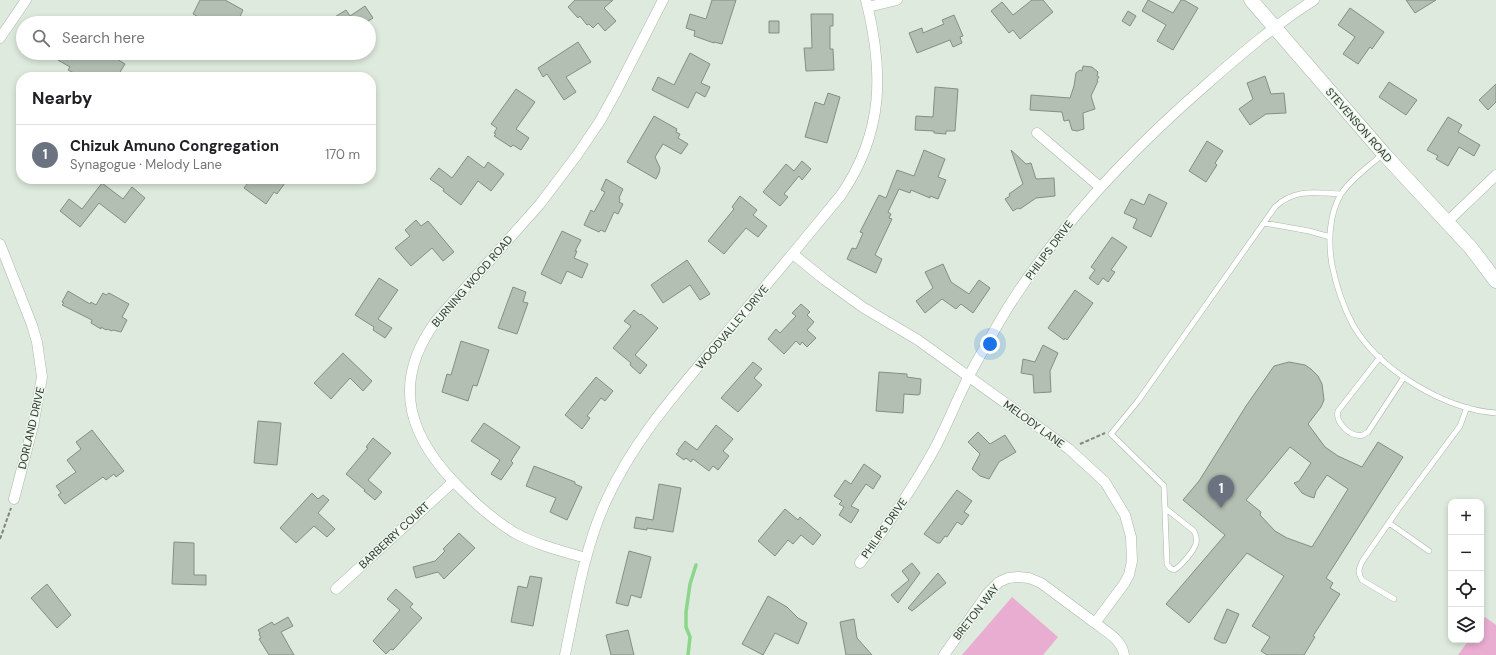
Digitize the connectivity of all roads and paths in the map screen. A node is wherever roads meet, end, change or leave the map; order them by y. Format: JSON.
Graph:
{"nodes":[{"id":1,"x":26,"y":0,"type":"edge"},
{"id":2,"x":663,"y":0,"type":"edge"},
{"id":3,"x":897,"y":0,"type":"edge"},
{"id":4,"x":1251,"y":0,"type":"edge"},
{"id":5,"x":1314,"y":0,"type":"edge"},
{"id":6,"x":867,"y":3,"type":"edge"},
{"id":7,"x":1275,"y":27,"type":"junction"},
{"id":8,"x":0,"y":38,"type":"edge"},
{"id":9,"x":1037,"y":133,"type":"dead end"},
{"id":10,"x":1384,"y":154,"type":"junction"},
{"id":11,"x":1496,"y":175,"type":"edge"},
{"id":12,"x":1100,"y":187,"type":"junction"},
{"id":13,"x":1341,"y":194,"type":"junction"},
{"id":14,"x":1446,"y":222,"type":"junction"},
{"id":15,"x":1264,"y":223,"type":"junction"},
{"id":16,"x":1330,"y":237,"type":"junction"},
{"id":17,"x":0,"y":244,"type":"edge"},
{"id":18,"x":1471,"y":248,"type":"junction"},
{"id":19,"x":793,"y":254,"type":"junction"},
{"id":20,"x":1496,"y":270,"type":"edge"},
{"id":21,"x":1496,"y":281,"type":"edge"},
{"id":22,"x":1380,"y":358,"type":"junction"},
{"id":23,"x":969,"y":377,"type":"junction"},
{"id":24,"x":1404,"y":377,"type":"junction"},
{"id":25,"x":1466,"y":407,"type":"junction"},
{"id":26,"x":1496,"y":413,"type":"edge"},
{"id":27,"x":1111,"y":434,"type":"junction"},
{"id":28,"x":1069,"y":449,"type":"junction"},
{"id":29,"x":453,"y":482,"type":"junction"},
{"id":30,"x":14,"y":500,"type":"joint"},
{"id":31,"x":1165,"y":508,"type":"junction"},
{"id":32,"x":1389,"y":523,"type":"junction"},
{"id":33,"x":0,"y":539,"type":"edge"},
{"id":34,"x":1429,"y":551,"type":"dead end"},
{"id":35,"x":586,"y":558,"type":"junction"},
{"id":36,"x":860,"y":563,"type":"dead end"},
{"id":37,"x":336,"y":589,"type":"dead end"},
{"id":38,"x":1394,"y":599,"type":"dead end"},
{"id":39,"x":1095,"y":623,"type":"junction"},
{"id":40,"x":565,"y":655,"type":"edge"},
{"id":41,"x":944,"y":655,"type":"edge"},
{"id":42,"x":1124,"y":655,"type":"edge"}],
"edges":[{"from":1,"to":8,"type":"street"},
{"from":2,"to":29,"type":"street","name":"BURNING WOOD ROAD"},
{"from":3,"to":6,"type":"street"},
{"from":4,"to":7,"type":"street","name":"STEVENSON ROAD"},
{"from":5,"to":7,"type":"street","name":"PHILIPS DRIVE"},
{"from":6,"to":19,"type":"street","name":"WOODVALLEY DRIVE"},
{"from":7,"to":10,"type":"street","name":"STEVENSON ROAD"},
{"from":7,"to":12,"type":"street","name":"PHILIPS DRIVE"},
{"from":9,"to":12,"type":"street"},
{"from":10,"to":13,"type":"lane"},
{"from":10,"to":14,"type":"street","name":"STEVENSON ROAD"},
{"from":11,"to":14,"type":"street"},
{"from":12,"to":23,"type":"street","name":"PHILIPS DRIVE"},
{"from":13,"to":15,"type":"lane"},
{"from":13,"to":16,"type":"lane"},
{"from":14,"to":18,"type":"street","name":"STEVENSON ROAD"},
{"from":15,"to":16,"type":"lane"},
{"from":15,"to":27,"type":"lane"},
{"from":16,"to":22,"type":"lane"},
{"from":17,"to":30,"type":"street","name":"DORLAND DRIVE"},
{"from":18,"to":20,"type":"street","name":"STEVENSON ROAD"},
{"from":18,"to":21,"type":"street","name":"STEVENSON ROAD"},
{"from":19,"to":23,"type":"street","name":"MELODY LANE"},
{"from":19,"to":35,"type":"street","name":"WOODVALLEY DRIVE"},
{"from":22,"to":24,"type":"lane"},
{"from":22,"to":24,"type":"lane"},
{"from":23,"to":28,"type":"street","name":"MELODY LANE"},
{"from":23,"to":36,"type":"street","name":"PHILIPS DRIVE"},
{"from":24,"to":25,"type":"lane"},
{"from":25,"to":26,"type":"lane"},
{"from":25,"to":32,"type":"lane"},
{"from":27,"to":28,"type":"path"},
{"from":27,"to":31,"type":"lane"},
{"from":28,"to":39,"type":"street","name":"MELODY LANE"},
{"from":29,"to":35,"type":"street","name":"BURNING WOOD ROAD"},
{"from":29,"to":37,"type":"street","name":"BARBERRY COURT"},
{"from":30,"to":33,"type":"path"},
{"from":31,"to":31,"type":"lane"},
{"from":32,"to":34,"type":"lane"},
{"from":32,"to":38,"type":"lane"},
{"from":35,"to":40,"type":"street","name":"WOODVALLEY DRIVE"},
{"from":39,"to":41,"type":"street","name":"BRETON WAY"},
{"from":39,"to":42,"type":"street"}]}
